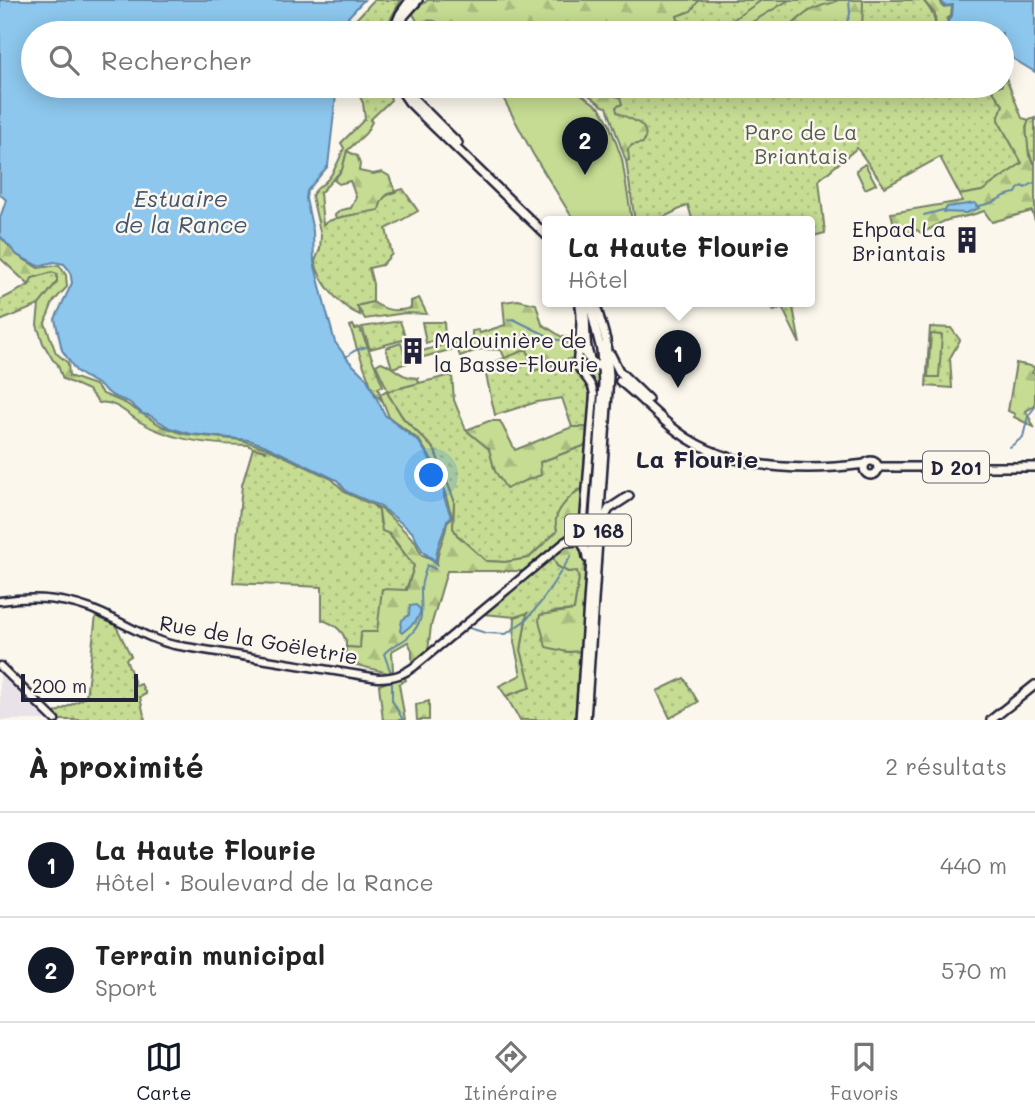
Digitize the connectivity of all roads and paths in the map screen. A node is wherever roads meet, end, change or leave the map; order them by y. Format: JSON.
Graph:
{"nodes":[{"id":1,"x":410,"y":0,"type":"edge"},
{"id":2,"x":418,"y":0,"type":"edge"},
{"id":3,"x":397,"y":21,"type":"edge"},
{"id":4,"x":402,"y":21,"type":"edge"},
{"id":5,"x":408,"y":98,"type":"edge"},
{"id":6,"x":414,"y":98,"type":"edge"},
{"id":7,"x":542,"y":224,"type":"edge"},
{"id":8,"x":542,"y":231,"type":"edge"},
{"id":9,"x":581,"y":307,"type":"edge"},
{"id":10,"x":583,"y":307,"type":"edge"},
{"id":11,"x":590,"y":307,"type":"edge"},
{"id":12,"x":596,"y":307,"type":"edge"},
{"id":13,"x":606,"y":340,"type":"junction"},
{"id":14,"x":589,"y":360,"type":"junction"},
{"id":15,"x":578,"y":369,"type":"junction"},
{"id":16,"x":620,"y":381,"type":"dead end"},
{"id":17,"x":662,"y":419,"type":"junction"},
{"id":18,"x":1035,"y":467,"type":"edge"},
{"id":19,"x":629,"y":496,"type":"dead end"},
{"id":20,"x":599,"y":525,"type":"junction"},
{"id":21,"x":579,"y":530,"type":"junction"},
{"id":22,"x":580,"y":541,"type":"junction"},
{"id":23,"x":565,"y":542,"type":"junction"},
{"id":24,"x":589,"y":573,"type":"junction"},
{"id":25,"x":0,"y":601,"type":"edge"},
{"id":26,"x":0,"y":666,"type":"edge"},
{"id":27,"x":1035,"y":685,"type":"edge"},
{"id":28,"x":55,"y":720,"type":"edge"},
{"id":29,"x":580,"y":720,"type":"edge"},
{"id":30,"x":586,"y":720,"type":"edge"},
{"id":31,"x":990,"y":720,"type":"edge"}],
"edges":[{"from":1,"to":3,"type":"main road"},
{"from":2,"to":4,"type":"main road"},
{"from":5,"to":8,"type":"main road"},
{"from":6,"to":7,"type":"main road"},
{"from":9,"to":14,"type":"main road"},
{"from":10,"to":14,"type":"street"},
{"from":11,"to":24,"type":"main road","number":"D 168"},
{"from":12,"to":13,"type":"main road","number":"D 168"},
{"from":13,"to":17,"type":"main road"},
{"from":13,"to":20,"type":"main road","number":"D 168"},
{"from":14,"to":15,"type":"street"},
{"from":14,"to":15,"type":"street"},
{"from":15,"to":21,"type":"street"},
{"from":16,"to":17,"type":"main road"},
{"from":17,"to":18,"type":"main road","number":"D 201"},
{"from":19,"to":20,"type":"main road"},
{"from":20,"to":30,"type":"main road","number":"D 168"},
{"from":21,"to":22,"type":"main road"},
{"from":21,"to":23,"type":"street","name":"Rue de la Goëletrie"},
{"from":22,"to":23,"type":"main road"},
{"from":22,"to":24,"type":"main road"},
{"from":23,"to":25,"type":"street","name":"Rue de la Goëletrie"},
{"from":24,"to":29,"type":"main road","number":"D 168"},
{"from":26,"to":28,"type":"street"},
{"from":27,"to":31,"type":"main road"}]}
